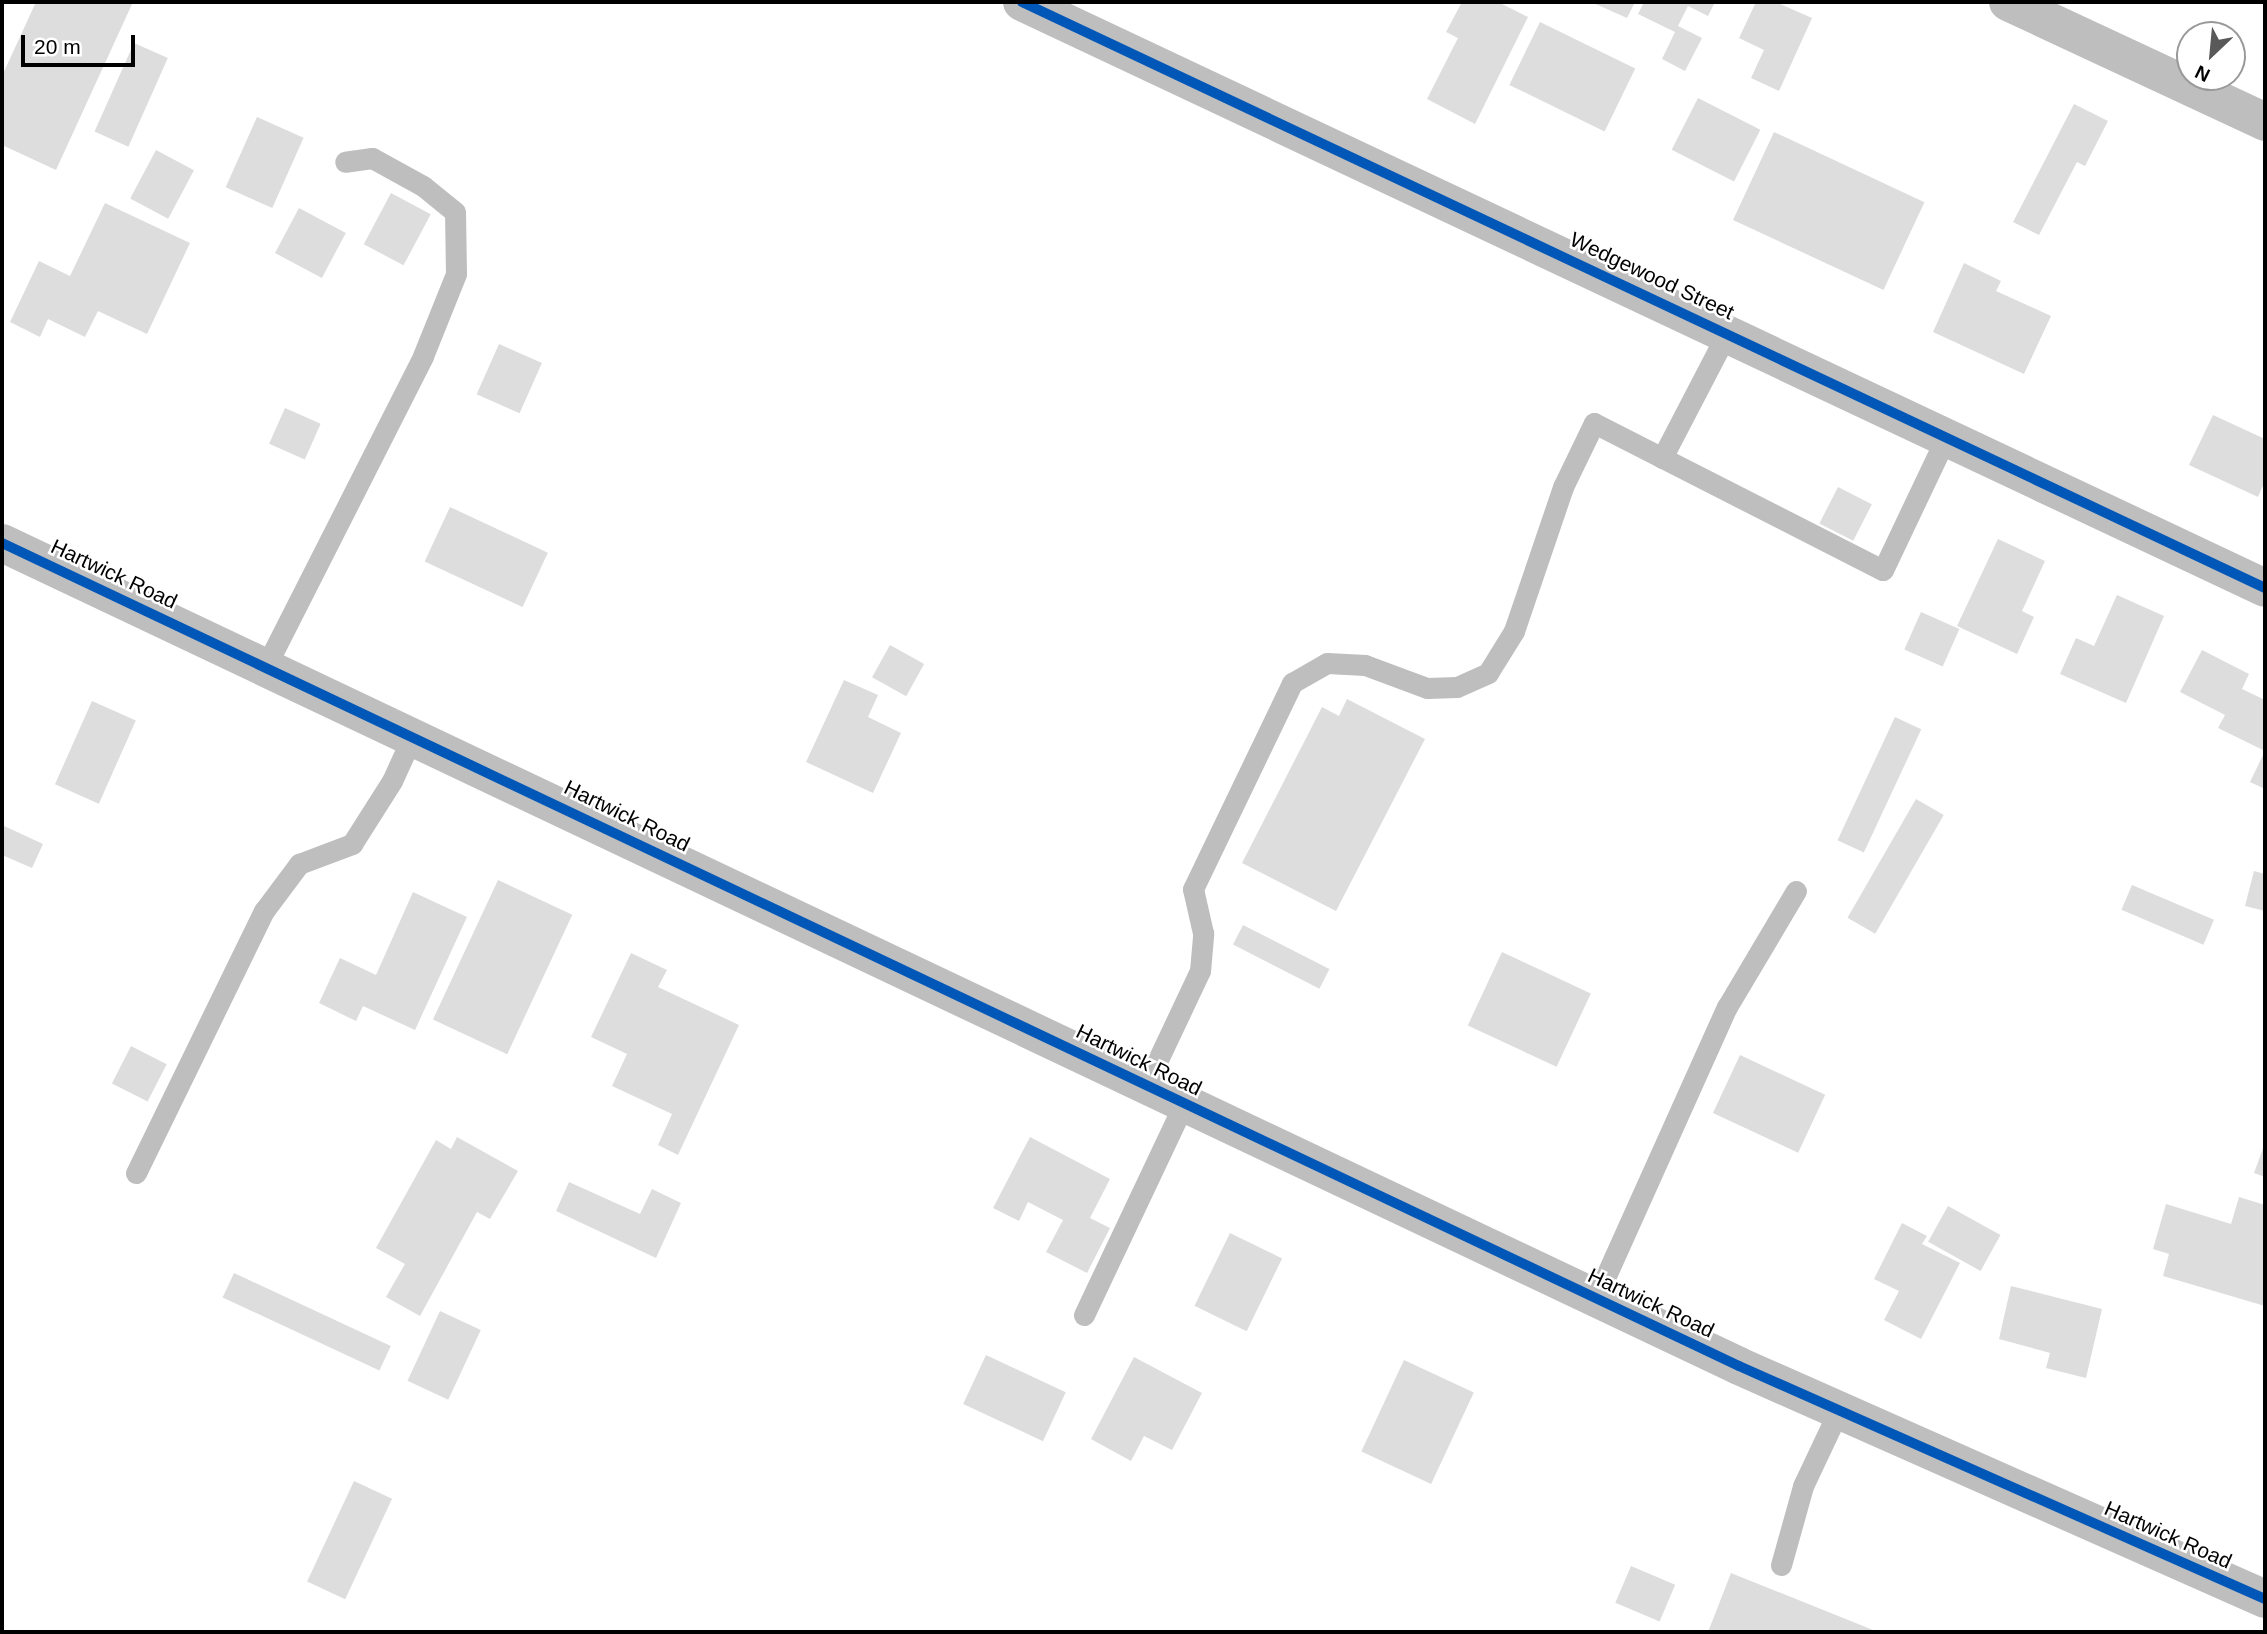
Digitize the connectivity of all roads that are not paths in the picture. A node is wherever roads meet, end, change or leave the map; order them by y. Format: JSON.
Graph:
{"nodes":[{"id":1,"x":1022,"y":2,"type":"edge"},
{"id":2,"x":2008,"y":2,"type":"edge"},
{"id":3,"x":2265,"y":122,"type":"edge"},
{"id":4,"x":345,"y":162,"type":"dead end"},
{"id":5,"x":1727,"y":332,"type":"junction"},
{"id":6,"x":1947,"y":435,"type":"junction"},
{"id":7,"x":1662,"y":458,"type":"junction"},
{"id":8,"x":2,"y":542,"type":"edge"},
{"id":9,"x":2265,"y":588,"type":"edge"},
{"id":10,"x":266,"y":666,"type":"junction"},
{"id":11,"x":413,"y":735,"type":"junction"},
{"id":12,"x":1796,"y":891,"type":"dead end"},
{"id":13,"x":1146,"y":1085,"type":"junction"},
{"id":14,"x":1184,"y":1104,"type":"junction"},
{"id":15,"x":136,"y":1173,"type":"dead end"},
{"id":16,"x":1596,"y":1298,"type":"junction"},
{"id":17,"x":1084,"y":1315,"type":"dead end"},
{"id":18,"x":1839,"y":1409,"type":"junction"},
{"id":19,"x":1781,"y":1565,"type":"dead end"},
{"id":20,"x":2265,"y":1599,"type":"edge"}],
"edges":[{"from":1,"to":5,"type":"street","name":"Wedgewood Street"},
{"from":2,"to":3,"type":"street"},
{"from":4,"to":10,"type":"lane"},
{"from":5,"to":6,"type":"street","name":"Wedgewood Street"},
{"from":5,"to":7,"type":"lane"},
{"from":6,"to":7,"type":"lane"},
{"from":6,"to":9,"type":"street","name":"Wedgewood Street"},
{"from":7,"to":13,"type":"lane"},
{"from":8,"to":10,"type":"street","name":"Hartwick Road"},
{"from":10,"to":11,"type":"street","name":"Hartwick Road"},
{"from":11,"to":13,"type":"street","name":"Hartwick Road"},
{"from":11,"to":15,"type":"lane"},
{"from":12,"to":16,"type":"lane"},
{"from":13,"to":14,"type":"street","name":"Hartwick Road"},
{"from":14,"to":16,"type":"street","name":"Hartwick Road"},
{"from":14,"to":17,"type":"lane"},
{"from":16,"to":18,"type":"street","name":"Hartwick Road"},
{"from":18,"to":19,"type":"lane"},
{"from":18,"to":20,"type":"street","name":"Hartwick Road"}]}
